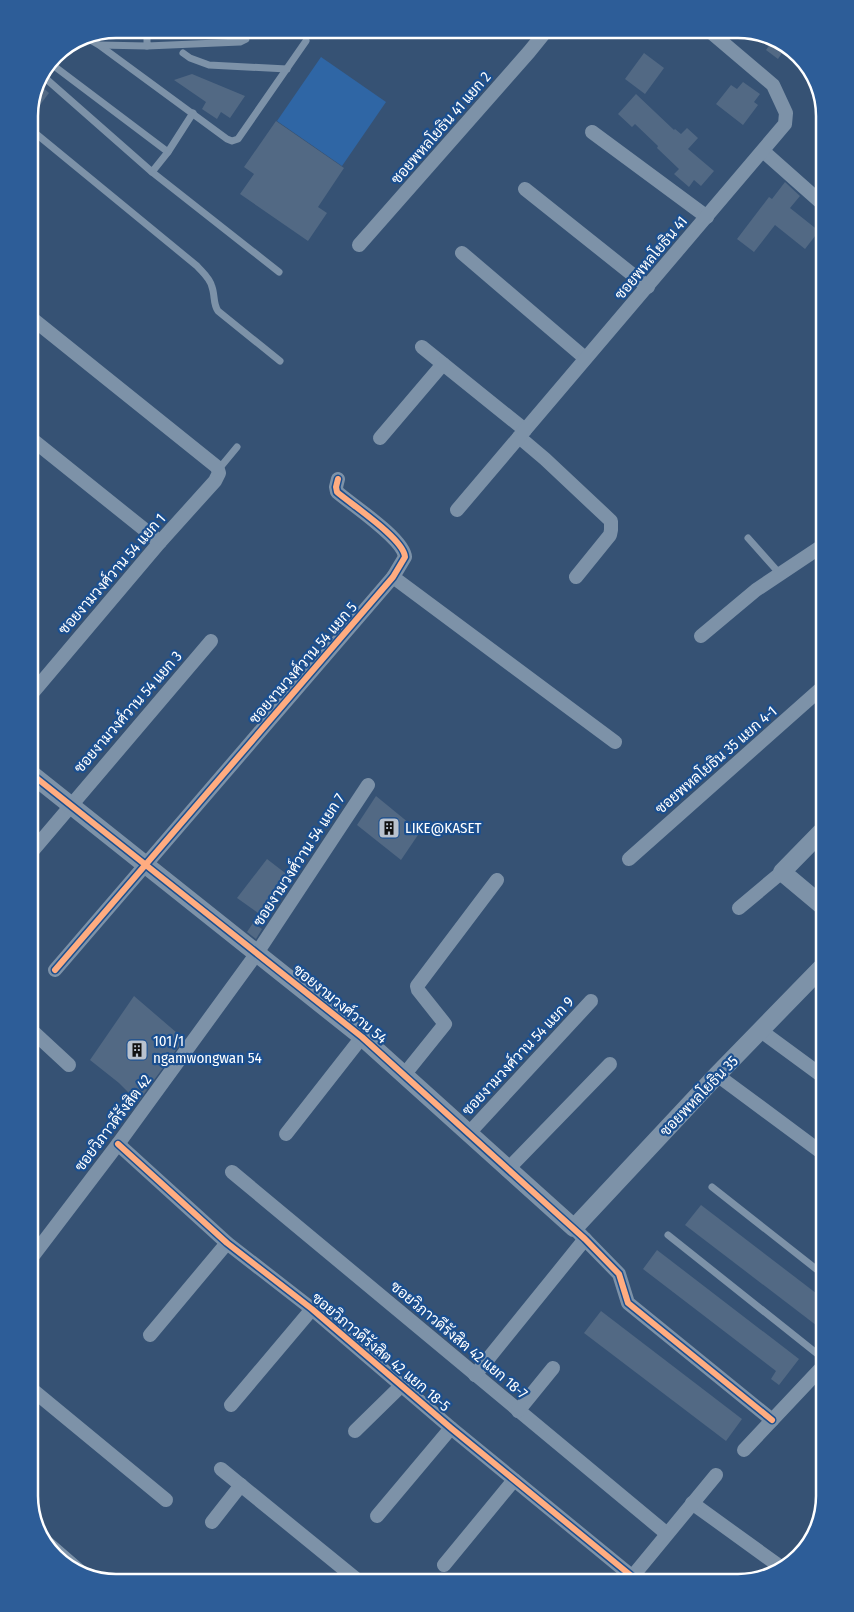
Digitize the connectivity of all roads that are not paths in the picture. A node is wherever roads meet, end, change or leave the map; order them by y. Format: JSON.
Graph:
{"nodes":[{"id":1,"x":147,"y":38,"type":"edge"},
{"id":2,"x":246,"y":38,"type":"edge"},
{"id":3,"x":540,"y":38,"type":"edge"},
{"id":4,"x":717,"y":38,"type":"edge"},
{"id":5,"x":93,"y":41,"type":"edge"},
{"id":6,"x":306,"y":42,"type":"dead end"},
{"id":7,"x":99,"y":45,"type":"junction"},
{"id":8,"x":147,"y":46,"type":"junction"},
{"id":9,"x":183,"y":53,"type":"dead end"},
{"id":10,"x":55,"y":67,"type":"edge"},
{"id":11,"x":287,"y":70,"type":"junction"},
{"id":12,"x":47,"y":80,"type":"edge"},
{"id":13,"x":193,"y":113,"type":"junction"},
{"id":14,"x":592,"y":132,"type":"dead end"},
{"id":15,"x":38,"y":135,"type":"edge"},
{"id":16,"x":763,"y":151,"type":"junction"},
{"id":17,"x":168,"y":152,"type":"junction"},
{"id":18,"x":152,"y":172,"type":"junction"},
{"id":19,"x":525,"y":189,"type":"dead end"},
{"id":20,"x":816,"y":198,"type":"edge"},
{"id":21,"x":707,"y":217,"type":"junction"},
{"id":22,"x":359,"y":246,"type":"dead end"},
{"id":23,"x":462,"y":253,"type":"dead end"},
{"id":24,"x":279,"y":272,"type":"dead end"},
{"id":25,"x":648,"y":287,"type":"junction"},
{"id":26,"x":38,"y":323,"type":"edge"},
{"id":27,"x":422,"y":347,"type":"dead end"},
{"id":28,"x":585,"y":358,"type":"junction"},
{"id":29,"x":280,"y":361,"type":"dead end"},
{"id":30,"x":443,"y":364,"type":"junction"},
{"id":31,"x":522,"y":433,"type":"junction"},
{"id":32,"x":380,"y":438,"type":"dead end"},
{"id":33,"x":38,"y":444,"type":"edge"},
{"id":34,"x":237,"y":446,"type":"dead end"},
{"id":35,"x":218,"y":472,"type":"junction"},
{"id":36,"x":338,"y":479,"type":"dead end"},
{"id":37,"x":457,"y":510,"type":"dead end"},
{"id":38,"x":748,"y":538,"type":"dead end"},
{"id":39,"x":160,"y":542,"type":"junction"},
{"id":40,"x":816,"y":550,"type":"edge"},
{"id":41,"x":781,"y":575,"type":"junction"},
{"id":42,"x":393,"y":577,"type":"junction"},
{"id":43,"x":576,"y":577,"type":"dead end"},
{"id":44,"x":700,"y":636,"type":"dead end"},
{"id":45,"x":211,"y":641,"type":"dead end"},
{"id":46,"x":38,"y":686,"type":"edge"},
{"id":47,"x":816,"y":693,"type":"edge"},
{"id":48,"x":615,"y":742,"type":"dead end"},
{"id":49,"x":38,"y":779,"type":"edge"},
{"id":50,"x":368,"y":785,"type":"dead end"},
{"id":51,"x":71,"y":804,"type":"junction"},
{"id":52,"x":816,"y":837,"type":"edge"},
{"id":53,"x":38,"y":844,"type":"edge"},
{"id":54,"x":629,"y":859,"type":"dead end"},
{"id":55,"x":146,"y":866,"type":"junction"},
{"id":56,"x":782,"y":872,"type":"junction"},
{"id":57,"x":497,"y":880,"type":"dead end"},
{"id":58,"x":816,"y":900,"type":"edge"},
{"id":59,"x":739,"y":908,"type":"dead end"},
{"id":60,"x":257,"y":954,"type":"junction"},
{"id":61,"x":55,"y":970,"type":"dead end"},
{"id":62,"x":816,"y":973,"type":"edge"},
{"id":63,"x":591,"y":1001,"type":"dead end"},
{"id":64,"x":761,"y":1031,"type":"junction"},
{"id":65,"x":38,"y":1036,"type":"edge"},
{"id":66,"x":362,"y":1037,"type":"junction"},
{"id":67,"x":610,"y":1064,"type":"dead end"},
{"id":68,"x":69,"y":1065,"type":"dead end"},
{"id":69,"x":816,"y":1071,"type":"edge"},
{"id":70,"x":404,"y":1075,"type":"junction"},
{"id":71,"x":718,"y":1075,"type":"junction"},
{"id":72,"x":468,"y":1133,"type":"junction"},
{"id":73,"x":286,"y":1134,"type":"dead end"},
{"id":74,"x":118,"y":1144,"type":"junction"},
{"id":75,"x":816,"y":1148,"type":"edge"},
{"id":76,"x":507,"y":1170,"type":"junction"},
{"id":77,"x":232,"y":1172,"type":"dead end"},
{"id":78,"x":712,"y":1187,"type":"dead end"},
{"id":79,"x":580,"y":1234,"type":"junction"},
{"id":80,"x":668,"y":1235,"type":"dead end"},
{"id":81,"x":227,"y":1243,"type":"junction"},
{"id":82,"x":38,"y":1250,"type":"edge"},
{"id":83,"x":816,"y":1269,"type":"edge"},
{"id":84,"x":312,"y":1309,"type":"junction"},
{"id":85,"x":150,"y":1335,"type":"dead end"},
{"id":86,"x":816,"y":1355,"type":"edge"},
{"id":87,"x":553,"y":1368,"type":"dead end"},
{"id":88,"x":816,"y":1372,"type":"edge"},
{"id":89,"x":476,"y":1375,"type":"junction"},
{"id":90,"x":402,"y":1385,"type":"junction"},
{"id":91,"x":38,"y":1394,"type":"edge"},
{"id":92,"x":231,"y":1405,"type":"dead end"},
{"id":93,"x":518,"y":1411,"type":"junction"},
{"id":94,"x":772,"y":1420,"type":"junction"},
{"id":95,"x":451,"y":1428,"type":"junction"},
{"id":96,"x":355,"y":1431,"type":"dead end"},
{"id":97,"x":744,"y":1450,"type":"dead end"},
{"id":98,"x":221,"y":1469,"type":"dead end"},
{"id":99,"x":716,"y":1476,"type":"dead end"},
{"id":100,"x":514,"y":1480,"type":"junction"},
{"id":101,"x":241,"y":1485,"type":"junction"},
{"id":102,"x":166,"y":1500,"type":"dead end"},
{"id":103,"x":692,"y":1504,"type":"junction"},
{"id":104,"x":377,"y":1516,"type":"dead end"},
{"id":105,"x":212,"y":1522,"type":"dead end"},
{"id":106,"x":666,"y":1533,"type":"junction"},
{"id":107,"x":777,"y":1564,"type":"edge"},
{"id":108,"x":444,"y":1565,"type":"dead end"},
{"id":109,"x":350,"y":1574,"type":"edge"},
{"id":110,"x":625,"y":1574,"type":"edge"},
{"id":111,"x":638,"y":1574,"type":"edge"}],
"edges":[{"from":1,"to":8,"type":"lane"},
{"from":2,"to":8,"type":"lane"},
{"from":3,"to":22,"type":"street","name":"ซอยพหลโยธิน 41 แยก 2"},
{"from":4,"to":16,"type":"street","name":"ซอยพหลโยธิน 41"},
{"from":5,"to":7,"type":"lane"},
{"from":6,"to":11,"type":"lane"},
{"from":7,"to":8,"type":"lane"},
{"from":7,"to":13,"type":"lane"},
{"from":9,"to":11,"type":"lane"},
{"from":10,"to":17,"type":"lane"},
{"from":11,"to":13,"type":"lane"},
{"from":12,"to":18,"type":"lane"},
{"from":13,"to":17,"type":"lane"},
{"from":14,"to":21,"type":"street"},
{"from":15,"to":29,"type":"lane"},
{"from":16,"to":20,"type":"street"},
{"from":16,"to":21,"type":"street","name":"ซอยพหลโยธิน 41"},
{"from":17,"to":18,"type":"lane"},
{"from":18,"to":24,"type":"lane"},
{"from":19,"to":25,"type":"street"},
{"from":21,"to":25,"type":"street","name":"ซอยพหลโยธิน 41"},
{"from":23,"to":28,"type":"street"},
{"from":25,"to":28,"type":"street","name":"ซอยพหลโยธิน 41"},
{"from":26,"to":35,"type":"street"},
{"from":27,"to":30,"type":"street"},
{"from":28,"to":31,"type":"street","name":"ซอยพหลโยธิน 41"},
{"from":30,"to":31,"type":"street"},
{"from":30,"to":32,"type":"street"},
{"from":31,"to":37,"type":"street","name":"ซอยพหลโยธิน 41"},
{"from":31,"to":43,"type":"street"},
{"from":33,"to":39,"type":"street"},
{"from":34,"to":35,"type":"lane"},
{"from":35,"to":39,"type":"street","name":"ซอยงามวงศ์วาน 54 แยก 1"},
{"from":36,"to":42,"type":"street","name":"ซอยงามวงศ์วาน 54 แยก 5"},
{"from":38,"to":41,"type":"lane"},
{"from":39,"to":46,"type":"street","name":"ซอยงามวงศ์วาน 54 แยก 1"},
{"from":40,"to":41,"type":"street"},
{"from":41,"to":44,"type":"street"},
{"from":42,"to":48,"type":"street"},
{"from":42,"to":55,"type":"street","name":"ซอยงามวงศ์วาน 54 แยก 5"},
{"from":45,"to":51,"type":"street","name":"ซอยงามวงศ์วาน 54 แยก 3"},
{"from":47,"to":54,"type":"street","name":"ซอยพหลโยธิน 35 แยก 4-1"},
{"from":49,"to":51,"type":"street","name":"ซอยงามวงศ์วาน 54"},
{"from":50,"to":60,"type":"street","name":"ซอยงามวงศ์วาน 54 แยก 7"},
{"from":51,"to":53,"type":"street","name":"ซอยงามวงศ์วาน 54 แยก 3"},
{"from":51,"to":55,"type":"street","name":"ซอยงามวงศ์วาน 54"},
{"from":52,"to":56,"type":"street"},
{"from":55,"to":60,"type":"street","name":"ซอยงามวงศ์วาน 54"},
{"from":55,"to":61,"type":"street","name":"ซอยงามวงศ์วาน 54 แยก 5"},
{"from":56,"to":58,"type":"street"},
{"from":56,"to":59,"type":"street"},
{"from":57,"to":70,"type":"street"},
{"from":60,"to":66,"type":"street","name":"ซอยงามวงศ์วาน 54"},
{"from":60,"to":74,"type":"street","name":"ซอยวิภาวดีรังสิต 42"},
{"from":62,"to":64,"type":"street","name":"ซอยพหลโยธิน 35"},
{"from":63,"to":72,"type":"street","name":"ซอยงามวงศ์วาน 54 แยก 9"},
{"from":64,"to":69,"type":"street"},
{"from":64,"to":71,"type":"street","name":"ซอยพหลโยธิน 35"},
{"from":65,"to":68,"type":"street"},
{"from":66,"to":70,"type":"street","name":"ซอยงามวงศ์วาน 54"},
{"from":66,"to":73,"type":"street"},
{"from":67,"to":76,"type":"street"},
{"from":70,"to":72,"type":"street","name":"ซอยงามวงศ์วาน 54"},
{"from":71,"to":75,"type":"street"},
{"from":71,"to":79,"type":"street","name":"ซอยพหลโยธิน 35"},
{"from":72,"to":76,"type":"street","name":"ซอยงามวงศ์วาน 54"},
{"from":74,"to":81,"type":"street","name":"ซอยวิภาวดีรังสิต 42 แยก 18-5"},
{"from":74,"to":82,"type":"street","name":"ซอยวิภาวดีรังสิต 42"},
{"from":76,"to":79,"type":"street","name":"ซอยงามวงศ์วาน 54"},
{"from":77,"to":89,"type":"street","name":"ซอยวิภาวดีรังสิต 42 แยก 18-7"},
{"from":78,"to":83,"type":"lane"},
{"from":79,"to":89,"type":"street"},
{"from":79,"to":94,"type":"street","name":"ซอยงามวงศ์วาน 54"},
{"from":80,"to":86,"type":"lane"},
{"from":81,"to":84,"type":"street","name":"ซอยวิภาวดีรังสิต 42 แยก 18-5"},
{"from":81,"to":85,"type":"street"},
{"from":84,"to":90,"type":"street","name":"ซอยวิภาวดีรังสิต 42 แยก 18-5"},
{"from":84,"to":92,"type":"street"},
{"from":87,"to":93,"type":"street"},
{"from":88,"to":94,"type":"street"},
{"from":89,"to":93,"type":"street","name":"ซอยวิภาวดีรังสิต 42 แยก 18-7"},
{"from":90,"to":95,"type":"street","name":"ซอยวิภาวดีรังสิต 42 แยก 18-5"},
{"from":90,"to":96,"type":"street"},
{"from":91,"to":102,"type":"street"},
{"from":93,"to":106,"type":"street","name":"ซอยวิภาวดีรังสิต 42 แยก 18-7"},
{"from":94,"to":97,"type":"street"},
{"from":95,"to":100,"type":"street","name":"ซอยวิภาวดีรังสิต 42 แยก 18-5"},
{"from":95,"to":104,"type":"street"},
{"from":98,"to":101,"type":"street"},
{"from":99,"to":103,"type":"street"},
{"from":100,"to":108,"type":"street"},
{"from":100,"to":110,"type":"street","name":"ซอยวิภาวดีรังสิต 42 แยก 18-5"},
{"from":101,"to":105,"type":"street"},
{"from":101,"to":109,"type":"street"},
{"from":103,"to":106,"type":"street"},
{"from":103,"to":107,"type":"street"},
{"from":106,"to":111,"type":"street"}]}
